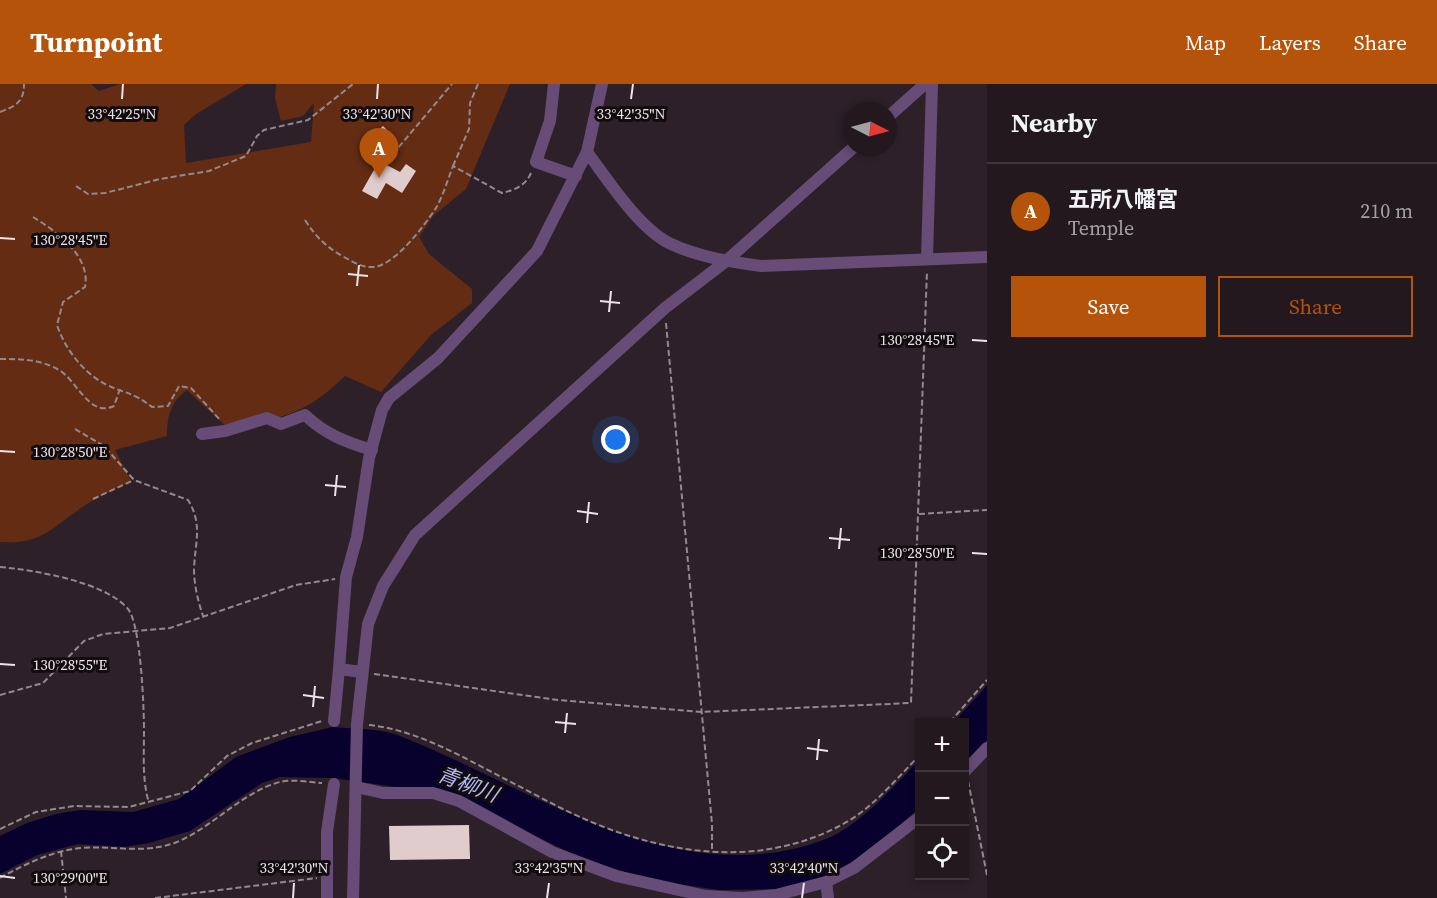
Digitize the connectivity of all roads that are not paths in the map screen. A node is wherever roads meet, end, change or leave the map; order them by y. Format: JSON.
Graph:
{"nodes":[{"id":1,"x":554,"y":84,"type":"edge"},
{"id":2,"x":602,"y":84,"type":"edge"},
{"id":3,"x":925,"y":84,"type":"edge"},
{"id":4,"x":932,"y":84,"type":"edge"},
{"id":5,"x":897,"y":109,"type":"edge"},
{"id":6,"x":587,"y":152,"type":"junction"},
{"id":7,"x":844,"y":156,"type":"edge"},
{"id":8,"x":576,"y":176,"type":"junction"},
{"id":9,"x":987,"y":256,"type":"edge"},
{"id":10,"x":927,"y":260,"type":"junction"},
{"id":11,"x":725,"y":261,"type":"junction"},
{"id":12,"x":202,"y":434,"type":"dead end"},
{"id":13,"x":372,"y":450,"type":"junction"},
{"id":14,"x":339,"y":669,"type":"junction"},
{"id":15,"x":362,"y":672,"type":"junction"},
{"id":16,"x":334,"y":721,"type":"road end"},
{"id":17,"x":987,"y":748,"type":"edge"},
{"id":18,"x":969,"y":767,"type":"edge"},
{"id":19,"x":356,"y":783,"type":"junction"},
{"id":20,"x":334,"y":784,"type":"road end"},
{"id":21,"x":915,"y":821,"type":"edge"},
{"id":22,"x":826,"y":882,"type":"junction"},
{"id":23,"x":327,"y":898,"type":"edge"},
{"id":24,"x":353,"y":898,"type":"edge"},
{"id":25,"x":828,"y":898,"type":"edge"}],
"edges":[{"from":1,"to":8,"type":"street"},
{"from":2,"to":6,"type":"street"},
{"from":3,"to":5,"type":"street"},
{"from":4,"to":10,"type":"street"},
{"from":6,"to":8,"type":"street"},
{"from":6,"to":11,"type":"street"},
{"from":7,"to":11,"type":"street"},
{"from":8,"to":13,"type":"street"},
{"from":9,"to":10,"type":"street"},
{"from":10,"to":11,"type":"street"},
{"from":11,"to":15,"type":"street"},
{"from":12,"to":13,"type":"street"},
{"from":13,"to":14,"type":"street"},
{"from":14,"to":15,"type":"street"},
{"from":14,"to":16,"type":"street"},
{"from":15,"to":19,"type":"street"},
{"from":17,"to":18,"type":"street"},
{"from":19,"to":22,"type":"street"},
{"from":19,"to":24,"type":"street"},
{"from":20,"to":23,"type":"street"},
{"from":21,"to":22,"type":"street"},
{"from":22,"to":25,"type":"street"}]}
